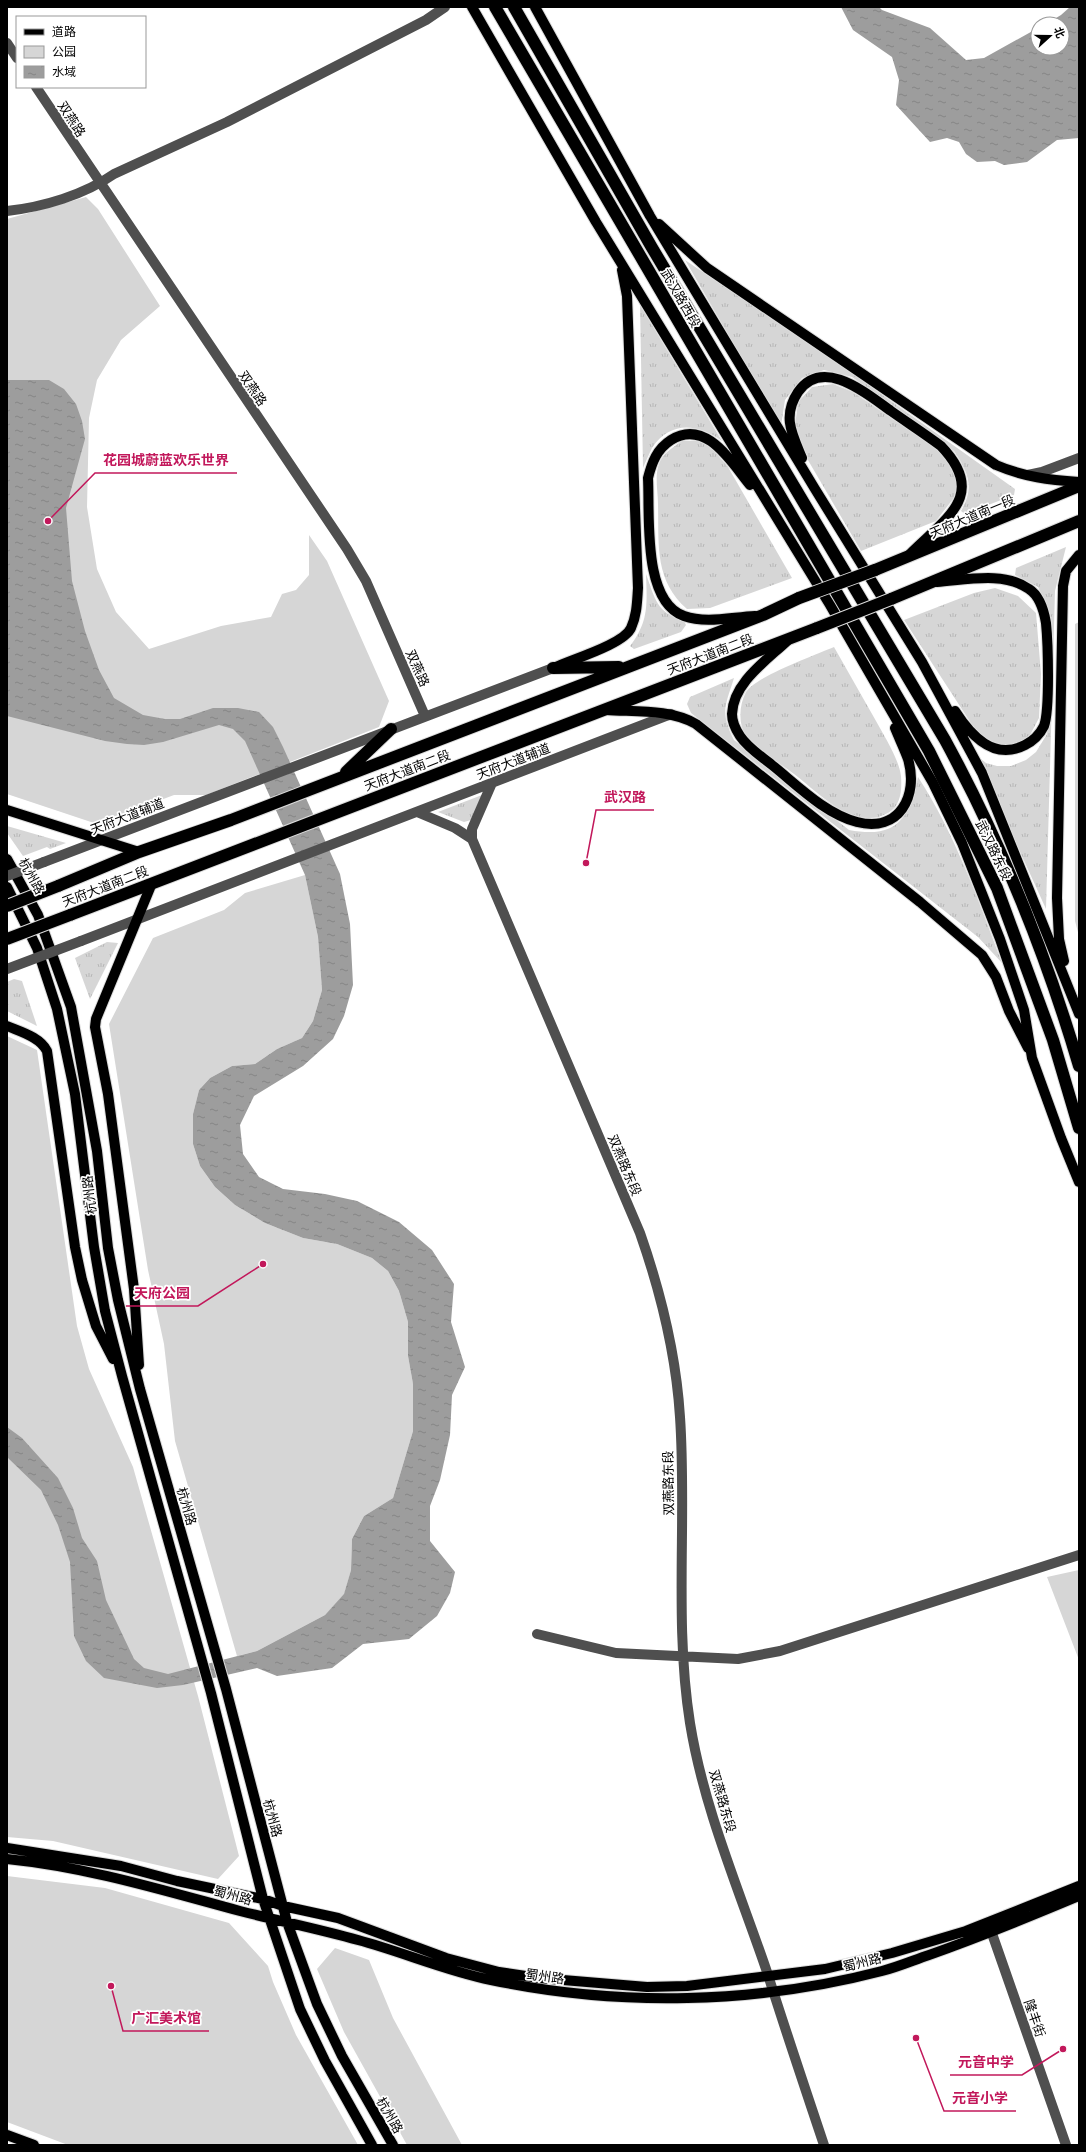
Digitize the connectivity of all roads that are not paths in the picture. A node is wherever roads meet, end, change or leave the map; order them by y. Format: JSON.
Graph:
{"nodes":[{"id":1,"x":445,"y":7,"type":"edge"},
{"id":2,"x":472,"y":7,"type":"edge"},
{"id":3,"x":495,"y":7,"type":"edge"},
{"id":4,"x":514,"y":7,"type":"edge"},
{"id":5,"x":535,"y":7,"type":"edge"},
{"id":6,"x":7,"y":43,"type":"edge"},
{"id":7,"x":16,"y":56,"type":"edge"},
{"id":8,"x":37,"y":88,"type":"edge"},
{"id":9,"x":99,"y":184,"type":"junction"},
{"id":10,"x":7,"y":211,"type":"edge"},
{"id":11,"x":650,"y":216,"type":"junction"},
{"id":12,"x":621,"y":262,"type":"junction"},
{"id":13,"x":1079,"y":458,"type":"edge"},
{"id":14,"x":1027,"y":475,"type":"junction"},
{"id":15,"x":1079,"y":482,"type":"edge"},
{"id":16,"x":1079,"y":486,"type":"edge"},
{"id":17,"x":815,"y":489,"type":"junction"},
{"id":18,"x":774,"y":513,"type":"junction"},
{"id":19,"x":1079,"y":521,"type":"edge"},
{"id":20,"x":1079,"y":555,"type":"edge"},
{"id":21,"x":906,"y":558,"type":"junction"},
{"id":22,"x":931,"y":582,"type":"junction"},
{"id":23,"x":856,"y":591,"type":"joint"},
{"id":24,"x":799,"y":598,"type":"joint"},
{"id":25,"x":843,"y":602,"type":"joint"},
{"id":26,"x":762,"y":615,"type":"junction"},
{"id":27,"x":790,"y":639,"type":"junction"},
{"id":28,"x":922,"y":662,"type":"junction"},
{"id":29,"x":628,"y":666,"type":"junction"},
{"id":30,"x":553,"y":668,"type":"junction"},
{"id":31,"x":882,"y":694,"type":"junction"},
{"id":32,"x":604,"y":710,"type":"junction"},
{"id":33,"x":671,"y":714,"type":"junction"},
{"id":34,"x":425,"y":716,"type":"junction"},
{"id":35,"x":391,"y":729,"type":"junction"},
{"id":36,"x":342,"y":776,"type":"junction"},
{"id":37,"x":492,"y":783,"type":"junction"},
{"id":38,"x":7,"y":810,"type":"edge"},
{"id":39,"x":417,"y":812,"type":"junction"},
{"id":40,"x":472,"y":839,"type":"junction"},
{"id":41,"x":100,"y":840,"type":"junction"},
{"id":42,"x":139,"y":852,"type":"junction"},
{"id":43,"x":7,"y":859,"type":"edge"},
{"id":44,"x":7,"y":876,"type":"edge"},
{"id":45,"x":152,"y":883,"type":"junction"},
{"id":46,"x":7,"y":887,"type":"edge"},
{"id":47,"x":7,"y":906,"type":"edge"},
{"id":48,"x":138,"y":919,"type":"junction"},
{"id":49,"x":7,"y":939,"type":"edge"},
{"id":50,"x":7,"y":969,"type":"edge"},
{"id":51,"x":1070,"y":990,"type":"junction"},
{"id":52,"x":1079,"y":1014,"type":"edge"},
{"id":53,"x":7,"y":1026,"type":"edge"},
{"id":54,"x":1032,"y":1058,"type":"junction"},
{"id":55,"x":1079,"y":1066,"type":"edge"},
{"id":56,"x":1079,"y":1128,"type":"edge"},
{"id":57,"x":1079,"y":1182,"type":"edge"},
{"id":58,"x":122,"y":1376,"type":"junction"},
{"id":59,"x":140,"y":1389,"type":"junction"},
{"id":60,"x":1079,"y":1555,"type":"edge"},
{"id":61,"x":537,"y":1634,"type":"dead end"},
{"id":62,"x":683,"y":1657,"type":"junction"},
{"id":63,"x":7,"y":1848,"type":"edge"},
{"id":64,"x":7,"y":1859,"type":"edge"},
{"id":65,"x":1079,"y":1886,"type":"edge"},
{"id":66,"x":1079,"y":1896,"type":"edge"},
{"id":67,"x":263,"y":1899,"type":"junction"},
{"id":68,"x":283,"y":1906,"type":"junction"},
{"id":69,"x":269,"y":1918,"type":"junction"},
{"id":70,"x":287,"y":1922,"type":"junction"},
{"id":71,"x":990,"y":1928,"type":"junction"},
{"id":72,"x":768,"y":1975,"type":"junction"},
{"id":73,"x":772,"y":1991,"type":"junction"},
{"id":74,"x":7,"y":2135,"type":"edge"},
{"id":75,"x":33,"y":2145,"type":"edge"},
{"id":76,"x":372,"y":2145,"type":"edge"},
{"id":77,"x":393,"y":2145,"type":"edge"},
{"id":78,"x":824,"y":2145,"type":"edge"},
{"id":79,"x":1066,"y":2145,"type":"edge"}],
"edges":[{"from":1,"to":9,"type":"street"},
{"from":2,"to":12,"type":"main road"},
{"from":3,"to":25,"type":"highway","name":"武汉路西段"},
{"from":4,"to":23,"type":"highway","name":"武汉路西段"},
{"from":5,"to":11,"type":"main road"},
{"from":6,"to":7,"type":"street"},
{"from":8,"to":9,"type":"street","name":"双燕路"},
{"from":9,"to":10,"type":"street"},
{"from":9,"to":34,"type":"street","name":"双燕路"},
{"from":11,"to":14,"type":"main road"},
{"from":11,"to":17,"type":"main road"},
{"from":12,"to":18,"type":"main road"},
{"from":12,"to":30,"type":"main road"},
{"from":13,"to":14,"type":"street"},
{"from":14,"to":15,"type":"main road"},
{"from":16,"to":21,"type":"highway","name":"天府大道南一段"},
{"from":17,"to":21,"type":"main road"},
{"from":17,"to":28,"type":"main road"},
{"from":18,"to":26,"type":"main road"},
{"from":18,"to":31,"type":"main road"},
{"from":19,"to":22,"type":"highway"},
{"from":20,"to":51,"type":"main road"},
{"from":21,"to":24,"type":"highway","name":"天府大道南一段","bridge":true},
{"from":22,"to":27,"type":"highway","name":"天府大道南二段","bridge":true},
{"from":22,"to":28,"type":"main road"},
{"from":23,"to":55,"type":"highway","name":"武汉路东段"},
{"from":24,"to":26,"type":"highway","name":"天府大道南二段"},
{"from":25,"to":56,"type":"highway","name":"武汉路东段"},
{"from":26,"to":29,"type":"highway","name":"天府大道南二段"},
{"from":27,"to":31,"type":"main road"},
{"from":27,"to":32,"type":"highway","name":"天府大道南二段"},
{"from":28,"to":51,"type":"main road"},
{"from":29,"to":30,"type":"highway"},
{"from":29,"to":36,"type":"highway","name":"天府大道南二段"},
{"from":30,"to":34,"type":"street"},
{"from":31,"to":54,"type":"main road"},
{"from":32,"to":33,"type":"main road"},
{"from":32,"to":45,"type":"highway","name":"天府大道南二段"},
{"from":33,"to":37,"type":"street","name":"天府大道辅道"},
{"from":33,"to":54,"type":"main road"},
{"from":34,"to":35,"type":"street"},
{"from":35,"to":36,"type":"highway"},
{"from":35,"to":41,"type":"street","name":"天府大道辅道"},
{"from":36,"to":42,"type":"highway","name":"天府大道南二段"},
{"from":37,"to":39,"type":"street","name":"天府大道辅道"},
{"from":37,"to":40,"type":"street"},
{"from":38,"to":41,"type":"main road"},
{"from":39,"to":40,"type":"street"},
{"from":39,"to":48,"type":"street","name":"天府大道辅道"},
{"from":40,"to":62,"type":"street","name":"双燕路东段"},
{"from":41,"to":42,"type":"main road"},
{"from":41,"to":44,"type":"street","name":"天府大道辅道","bridge":true},
{"from":42,"to":47,"type":"highway","name":"天府大道南二段","bridge":true},
{"from":43,"to":59,"type":"main road","name":"杭州路"},
{"from":45,"to":48,"type":"main road"},
{"from":45,"to":49,"type":"highway","name":"天府大道南二段","bridge":true},
{"from":46,"to":58,"type":"main road","name":"杭州路"},
{"from":48,"to":50,"type":"street","bridge":true},
{"from":48,"to":59,"type":"main road"},
{"from":51,"to":52,"type":"main road"},
{"from":53,"to":58,"type":"main road"},
{"from":54,"to":57,"type":"main road"},
{"from":58,"to":67,"type":"main road","name":"杭州路"},
{"from":59,"to":68,"type":"main road","name":"杭州路"},
{"from":60,"to":62,"type":"street"},
{"from":61,"to":62,"type":"street"},
{"from":62,"to":72,"type":"street","name":"双燕路东段"},
{"from":63,"to":67,"type":"main road","name":"蜀州路"},
{"from":64,"to":69,"type":"main road","name":"蜀州路"},
{"from":65,"to":71,"type":"main road","name":"蜀州路"},
{"from":66,"to":71,"type":"main road","name":"蜀州路"},
{"from":67,"to":68,"type":"main road","name":"蜀州路"},
{"from":67,"to":69,"type":"main road","name":"杭州路"},
{"from":68,"to":70,"type":"main road","name":"杭州路"},
{"from":68,"to":72,"type":"main road","name":"蜀州路"},
{"from":69,"to":70,"type":"main road","name":"蜀州路"},
{"from":69,"to":76,"type":"main road","name":"杭州路"},
{"from":70,"to":73,"type":"main road","name":"蜀州路"},
{"from":70,"to":77,"type":"main road","name":"杭州路"},
{"from":71,"to":72,"type":"main road","name":"蜀州路"},
{"from":71,"to":73,"type":"main road","name":"蜀州路"},
{"from":71,"to":79,"type":"street","name":"隆丰街"},
{"from":72,"to":73,"type":"street","name":"双燕路东段"},
{"from":73,"to":78,"type":"street","name":"双燕路东段"},
{"from":74,"to":75,"type":"main road"}]}
